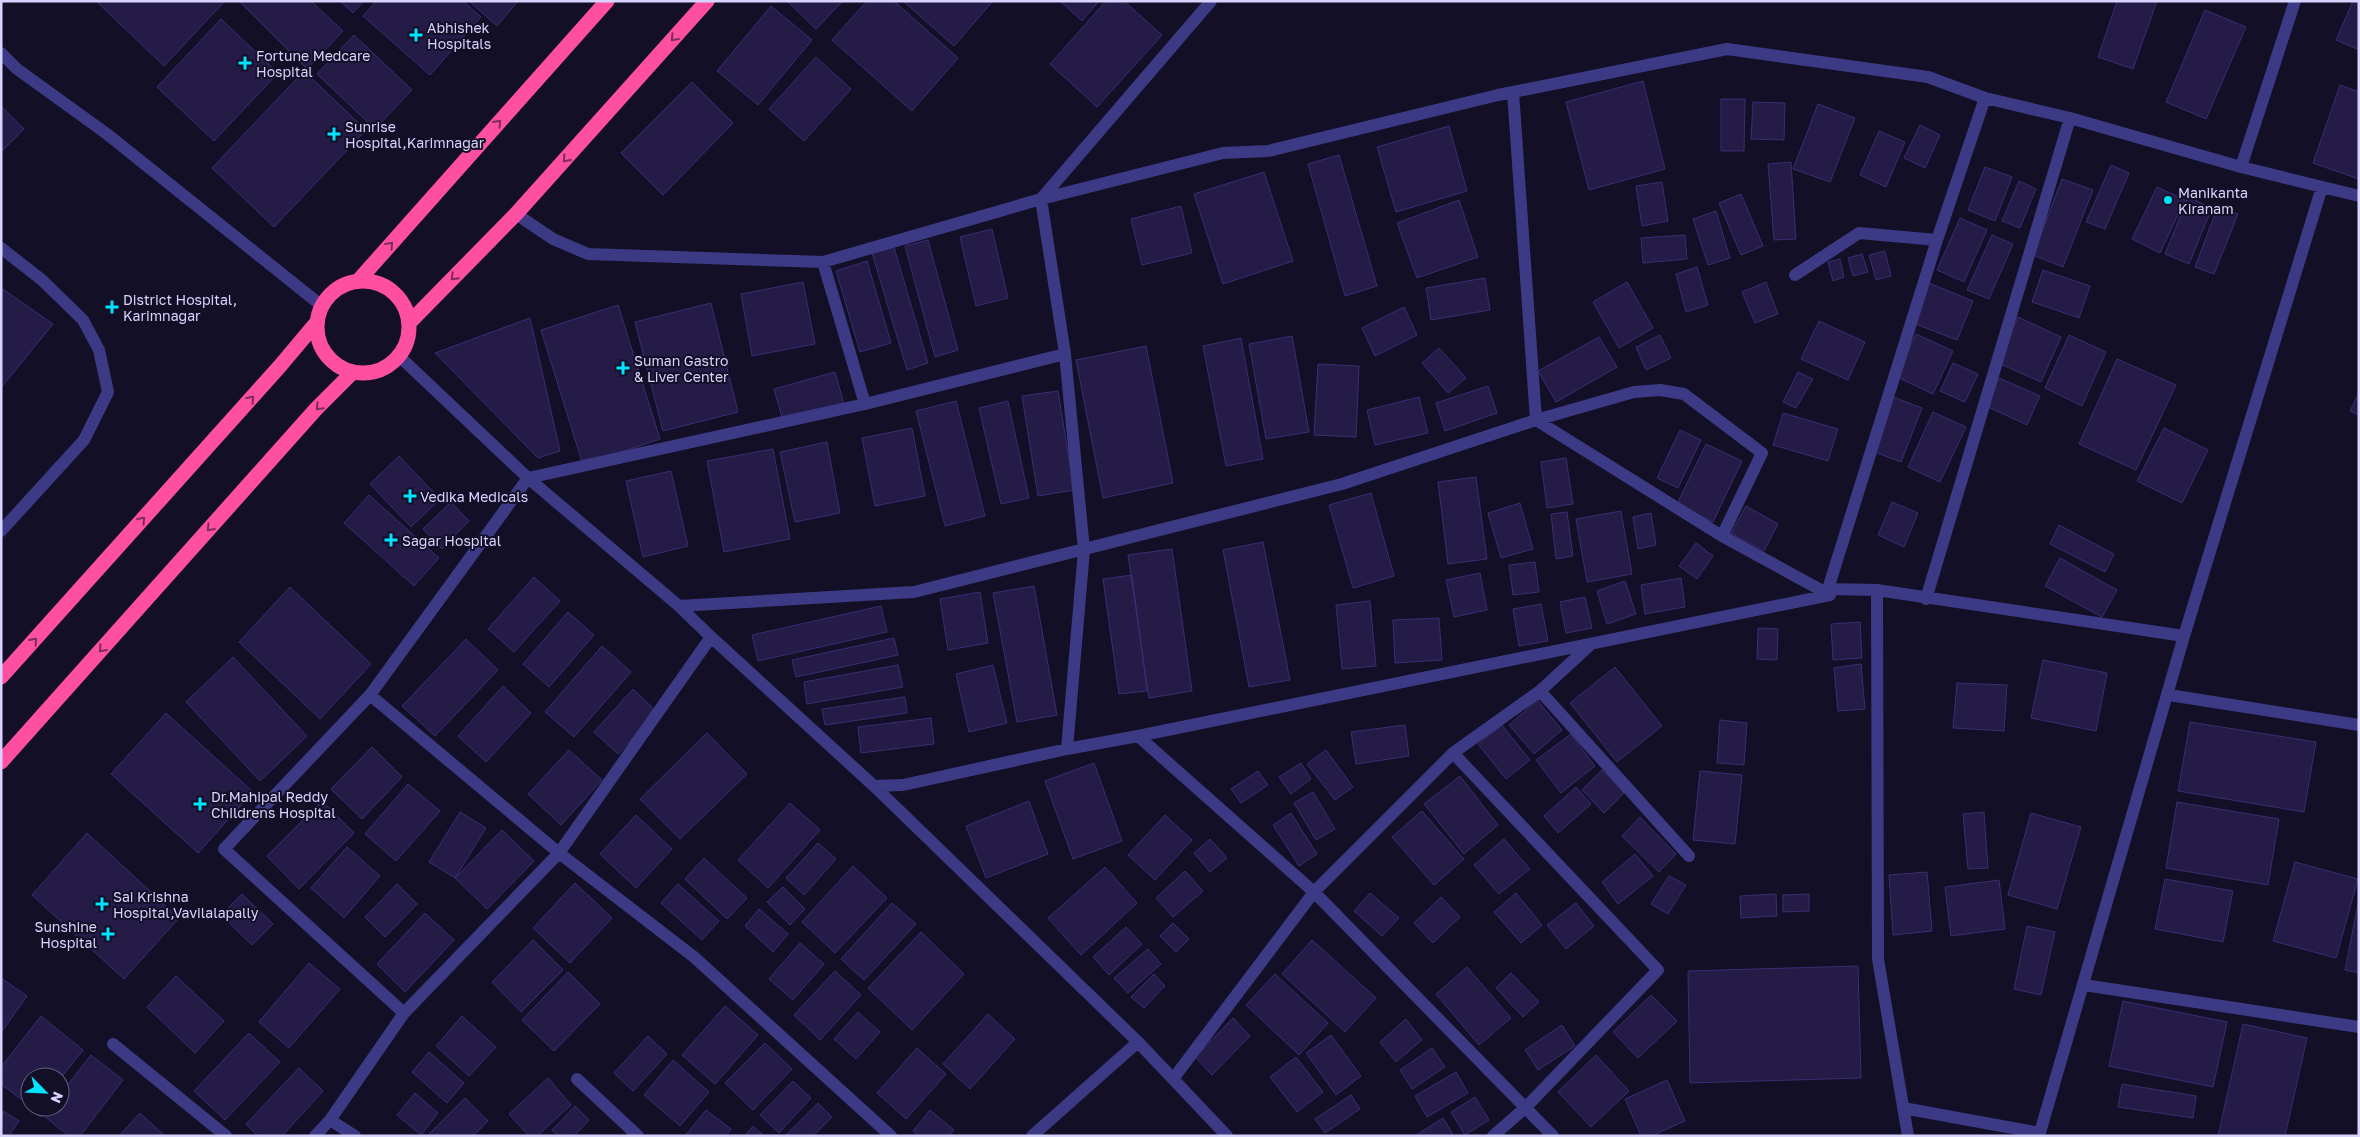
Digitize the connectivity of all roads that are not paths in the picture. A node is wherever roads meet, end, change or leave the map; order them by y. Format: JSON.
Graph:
{"nodes":[{"id":1,"x":607,"y":1,"type":"edge"},
{"id":2,"x":707,"y":1,"type":"edge"},
{"id":3,"x":1212,"y":1,"type":"edge"},
{"id":4,"x":2295,"y":1,"type":"edge"},
{"id":5,"x":1,"y":53,"type":"edge"},
{"id":6,"x":1513,"y":92,"type":"junction"},
{"id":7,"x":1986,"y":98,"type":"junction"},
{"id":8,"x":2070,"y":118,"type":"junction"},
{"id":9,"x":2241,"y":167,"type":"junction"},
{"id":10,"x":2322,"y":187,"type":"junction"},
{"id":11,"x":2359,"y":196,"type":"edge"},
{"id":12,"x":1041,"y":199,"type":"junction"},
{"id":13,"x":516,"y":214,"type":"junction"},
{"id":14,"x":1937,"y":240,"type":"junction"},
{"id":15,"x":1,"y":248,"type":"edge"},
{"id":16,"x":823,"y":262,"type":"junction"},
{"id":17,"x":1795,"y":275,"type":"dead end"},
{"id":18,"x":358,"y":281,"type":"junction"},
{"id":19,"x":322,"y":306,"type":"junction"},
{"id":20,"x":317,"y":322,"type":"junction"},
{"id":21,"x":409,"y":323,"type":"junction"},
{"id":22,"x":1065,"y":354,"type":"junction"},
{"id":23,"x":399,"y":356,"type":"junction"},
{"id":24,"x":353,"y":372,"type":"junction"},
{"id":25,"x":865,"y":404,"type":"junction"},
{"id":26,"x":1536,"y":420,"type":"junction"},
{"id":27,"x":528,"y":478,"type":"junction"},
{"id":28,"x":1,"y":531,"type":"edge"},
{"id":29,"x":1722,"y":536,"type":"junction"},
{"id":30,"x":1084,"y":550,"type":"junction"},
{"id":31,"x":1877,"y":590,"type":"junction"},
{"id":32,"x":1829,"y":592,"type":"junction"},
{"id":33,"x":1926,"y":599,"type":"junction"},
{"id":34,"x":679,"y":606,"type":"junction"},
{"id":35,"x":2184,"y":636,"type":"junction"},
{"id":36,"x":711,"y":637,"type":"junction"},
{"id":37,"x":1591,"y":644,"type":"junction"},
{"id":38,"x":1,"y":677,"type":"edge"},
{"id":39,"x":1540,"y":690,"type":"junction"},
{"id":40,"x":370,"y":695,"type":"junction"},
{"id":41,"x":2169,"y":695,"type":"junction"},
{"id":42,"x":2359,"y":725,"type":"edge"},
{"id":43,"x":1138,"y":736,"type":"junction"},
{"id":44,"x":1067,"y":749,"type":"junction"},
{"id":45,"x":1453,"y":753,"type":"junction"},
{"id":46,"x":1,"y":762,"type":"edge"},
{"id":47,"x":874,"y":786,"type":"junction"},
{"id":48,"x":559,"y":853,"type":"junction"},
{"id":49,"x":1689,"y":856,"type":"dead end"},
{"id":50,"x":1314,"y":892,"type":"junction"},
{"id":51,"x":2084,"y":985,"type":"junction"},
{"id":52,"x":404,"y":1013,"type":"junction"},
{"id":53,"x":2359,"y":1027,"type":"edge"},
{"id":54,"x":1138,"y":1042,"type":"junction"},
{"id":55,"x":114,"y":1044,"type":"dead end"},
{"id":56,"x":1173,"y":1078,"type":"junction"},
{"id":57,"x":577,"y":1079,"type":"dead end"},
{"id":58,"x":1525,"y":1108,"type":"junction"},
{"id":59,"x":1903,"y":1108,"type":"junction"},
{"id":60,"x":330,"y":1120,"type":"junction"},
{"id":61,"x":2039,"y":1134,"type":"edge"},
{"id":62,"x":226,"y":1136,"type":"edge"},
{"id":63,"x":315,"y":1136,"type":"edge"},
{"id":64,"x":355,"y":1136,"type":"edge"},
{"id":65,"x":638,"y":1136,"type":"edge"},
{"id":66,"x":891,"y":1136,"type":"edge"},
{"id":67,"x":1032,"y":1136,"type":"edge"},
{"id":68,"x":1227,"y":1136,"type":"edge"},
{"id":69,"x":1493,"y":1136,"type":"edge"},
{"id":70,"x":1553,"y":1136,"type":"edge"},
{"id":71,"x":1908,"y":1136,"type":"edge"}],
"edges":[{"from":18,"to":1,"type":"highway","one_way":true},
{"from":2,"to":13,"type":"highway","one_way":true},
{"from":3,"to":12,"type":"street"},
{"from":4,"to":9,"type":"street"},
{"from":5,"to":19,"type":"street"},
{"from":6,"to":7,"type":"street"},
{"from":6,"to":12,"type":"street"},
{"from":6,"to":26,"type":"street"},
{"from":7,"to":8,"type":"street"},
{"from":7,"to":14,"type":"street"},
{"from":8,"to":9,"type":"street"},
{"from":8,"to":33,"type":"street"},
{"from":9,"to":10,"type":"street"},
{"from":10,"to":11,"type":"street"},
{"from":10,"to":35,"type":"street"},
{"from":12,"to":16,"type":"street"},
{"from":12,"to":22,"type":"street"},
{"from":13,"to":16,"type":"street"},
{"from":13,"to":21,"type":"highway","one_way":true},
{"from":14,"to":17,"type":"street"},
{"from":14,"to":32,"type":"street"},
{"from":15,"to":28,"type":"street"},
{"from":16,"to":25,"type":"street"},
{"from":18,"to":19,"type":"highway"},
{"from":18,"to":21,"type":"highway"},
{"from":19,"to":20,"type":"highway"},
{"from":20,"to":24,"type":"highway"},
{"from":38,"to":20,"type":"highway","one_way":true},
{"from":21,"to":23,"type":"highway"},
{"from":22,"to":25,"type":"street"},
{"from":22,"to":30,"type":"street"},
{"from":23,"to":24,"type":"highway"},
{"from":23,"to":27,"type":"street"},
{"from":24,"to":46,"type":"highway","one_way":true},
{"from":25,"to":27,"type":"street"},
{"from":26,"to":29,"type":"street"},
{"from":26,"to":29,"type":"street"},
{"from":26,"to":30,"type":"street"},
{"from":27,"to":34,"type":"street"},
{"from":27,"to":40,"type":"street"},
{"from":29,"to":32,"type":"street"},
{"from":30,"to":34,"type":"street"},
{"from":30,"to":44,"type":"street"},
{"from":31,"to":32,"type":"street"},
{"from":31,"to":33,"type":"street"},
{"from":31,"to":59,"type":"street"},
{"from":32,"to":37,"type":"street"},
{"from":33,"to":35,"type":"street"},
{"from":34,"to":36,"type":"street"},
{"from":35,"to":41,"type":"street"},
{"from":36,"to":47,"type":"street"},
{"from":36,"to":48,"type":"street"},
{"from":37,"to":39,"type":"street"},
{"from":37,"to":43,"type":"street"},
{"from":39,"to":45,"type":"street"},
{"from":39,"to":49,"type":"street"},
{"from":40,"to":48,"type":"street"},
{"from":40,"to":52,"type":"street"},
{"from":41,"to":42,"type":"street"},
{"from":41,"to":51,"type":"street"},
{"from":43,"to":44,"type":"street"},
{"from":43,"to":50,"type":"street"},
{"from":44,"to":47,"type":"street"},
{"from":45,"to":50,"type":"street"},
{"from":45,"to":58,"type":"street"},
{"from":47,"to":54,"type":"street"},
{"from":48,"to":52,"type":"street"},
{"from":48,"to":66,"type":"street"},
{"from":50,"to":56,"type":"street"},
{"from":50,"to":58,"type":"street"},
{"from":51,"to":53,"type":"street"},
{"from":51,"to":61,"type":"street"},
{"from":52,"to":60,"type":"street"},
{"from":54,"to":56,"type":"street"},
{"from":54,"to":67,"type":"street"},
{"from":55,"to":62,"type":"street"},
{"from":56,"to":68,"type":"street"},
{"from":57,"to":65,"type":"street"},
{"from":58,"to":69,"type":"street"},
{"from":58,"to":70,"type":"street"},
{"from":59,"to":61,"type":"street"},
{"from":59,"to":71,"type":"street"},
{"from":60,"to":63,"type":"street"},
{"from":60,"to":64,"type":"street"}]}
